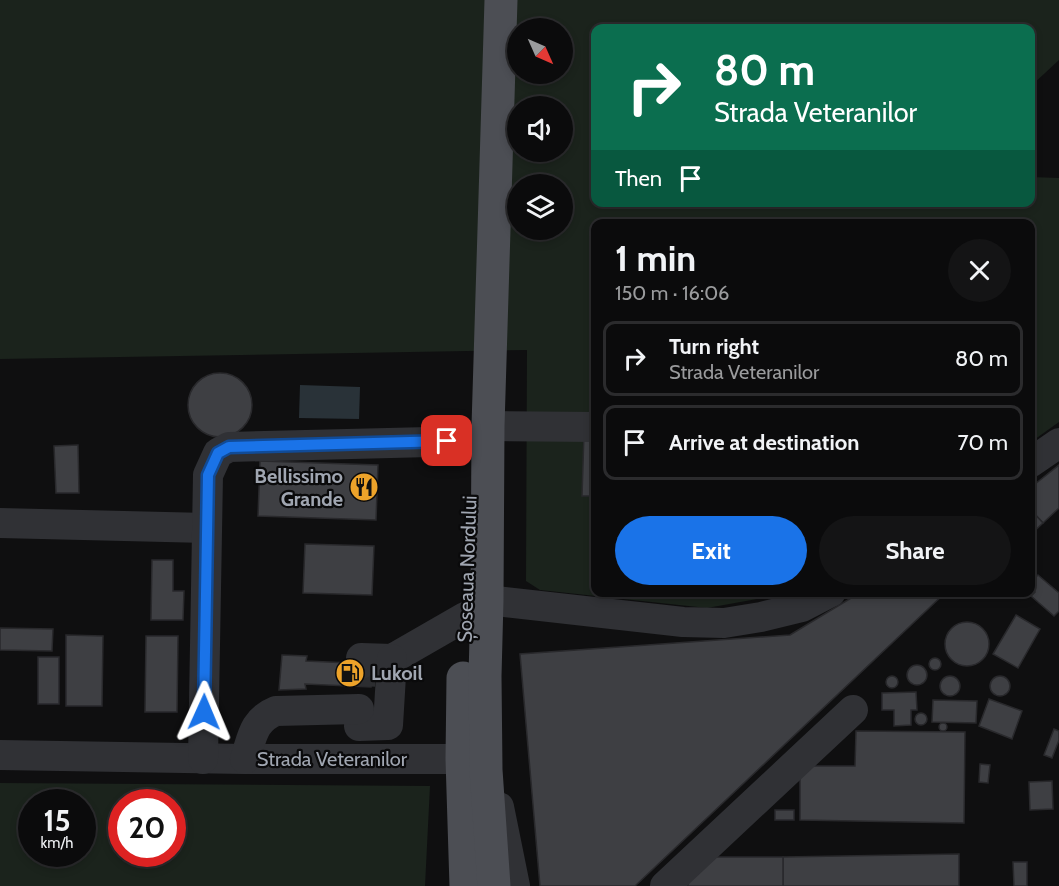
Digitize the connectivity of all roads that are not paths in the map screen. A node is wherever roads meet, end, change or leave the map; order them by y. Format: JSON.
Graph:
{"nodes":[{"id":1,"x":484,"y":0,"type":"edge"},
{"id":2,"x":501,"y":0,"type":"edge"},
{"id":3,"x":591,"y":427,"type":"edge"},
{"id":4,"x":479,"y":434,"type":"junction"},
{"id":5,"x":1059,"y":443,"type":"edge"},
{"id":6,"x":1035,"y":457,"type":"edge"},
{"id":7,"x":0,"y":523,"type":"edge"},
{"id":8,"x":207,"y":528,"type":"junction"},
{"id":9,"x":821,"y":597,"type":"edge"},
{"id":10,"x":476,"y":608,"type":"junction"},
{"id":11,"x":392,"y":659,"type":"junction"},
{"id":12,"x":360,"y":696,"type":"junction"},
{"id":13,"x":853,"y":710,"type":"dead end"},
{"id":14,"x":474,"y":751,"type":"junction"},
{"id":15,"x":0,"y":755,"type":"edge"},
{"id":16,"x":203,"y":759,"type":"junction"},
{"id":17,"x":245,"y":759,"type":"junction"},
{"id":18,"x":358,"y":760,"type":"junction"},
{"id":19,"x":466,"y":886,"type":"edge"},
{"id":20,"x":494,"y":886,"type":"edge"},
{"id":21,"x":515,"y":886,"type":"edge"},
{"id":22,"x":665,"y":886,"type":"edge"}],
"edges":[{"from":1,"to":4,"type":"main road","name":"Șoseaua Nordului"},
{"from":2,"to":4,"type":"main road","name":"Șoseaua Nordului"},
{"from":3,"to":4,"type":"street"},
{"from":4,"to":8,"type":"street"},
{"from":4,"to":10,"type":"main road","name":"Șoseaua Nordului"},
{"from":5,"to":6,"type":"street"},
{"from":7,"to":8,"type":"street"},
{"from":8,"to":16,"type":"street"},
{"from":9,"to":10,"type":"street"},
{"from":10,"to":11,"type":"street"},
{"from":10,"to":14,"type":"main road","name":"Șoseaua Nordului"},
{"from":11,"to":12,"type":"street"},
{"from":11,"to":12,"type":"street"},
{"from":12,"to":17,"type":"street"},
{"from":12,"to":18,"type":"street"},
{"from":13,"to":22,"type":"street"},
{"from":14,"to":18,"type":"street","name":"Strada Veteranilor"},
{"from":14,"to":19,"type":"main road","name":"Șoseaua Nordului"},
{"from":14,"to":20,"type":"main road","name":"Șoseaua Nordului"},
{"from":14,"to":21,"type":"street","name":"Șoseaua Nordului"},
{"from":15,"to":16,"type":"street","name":"Strada Veteranilor"},
{"from":16,"to":17,"type":"street","name":"Strada Veteranilor"},
{"from":17,"to":18,"type":"street","name":"Strada Veteranilor"}]}
